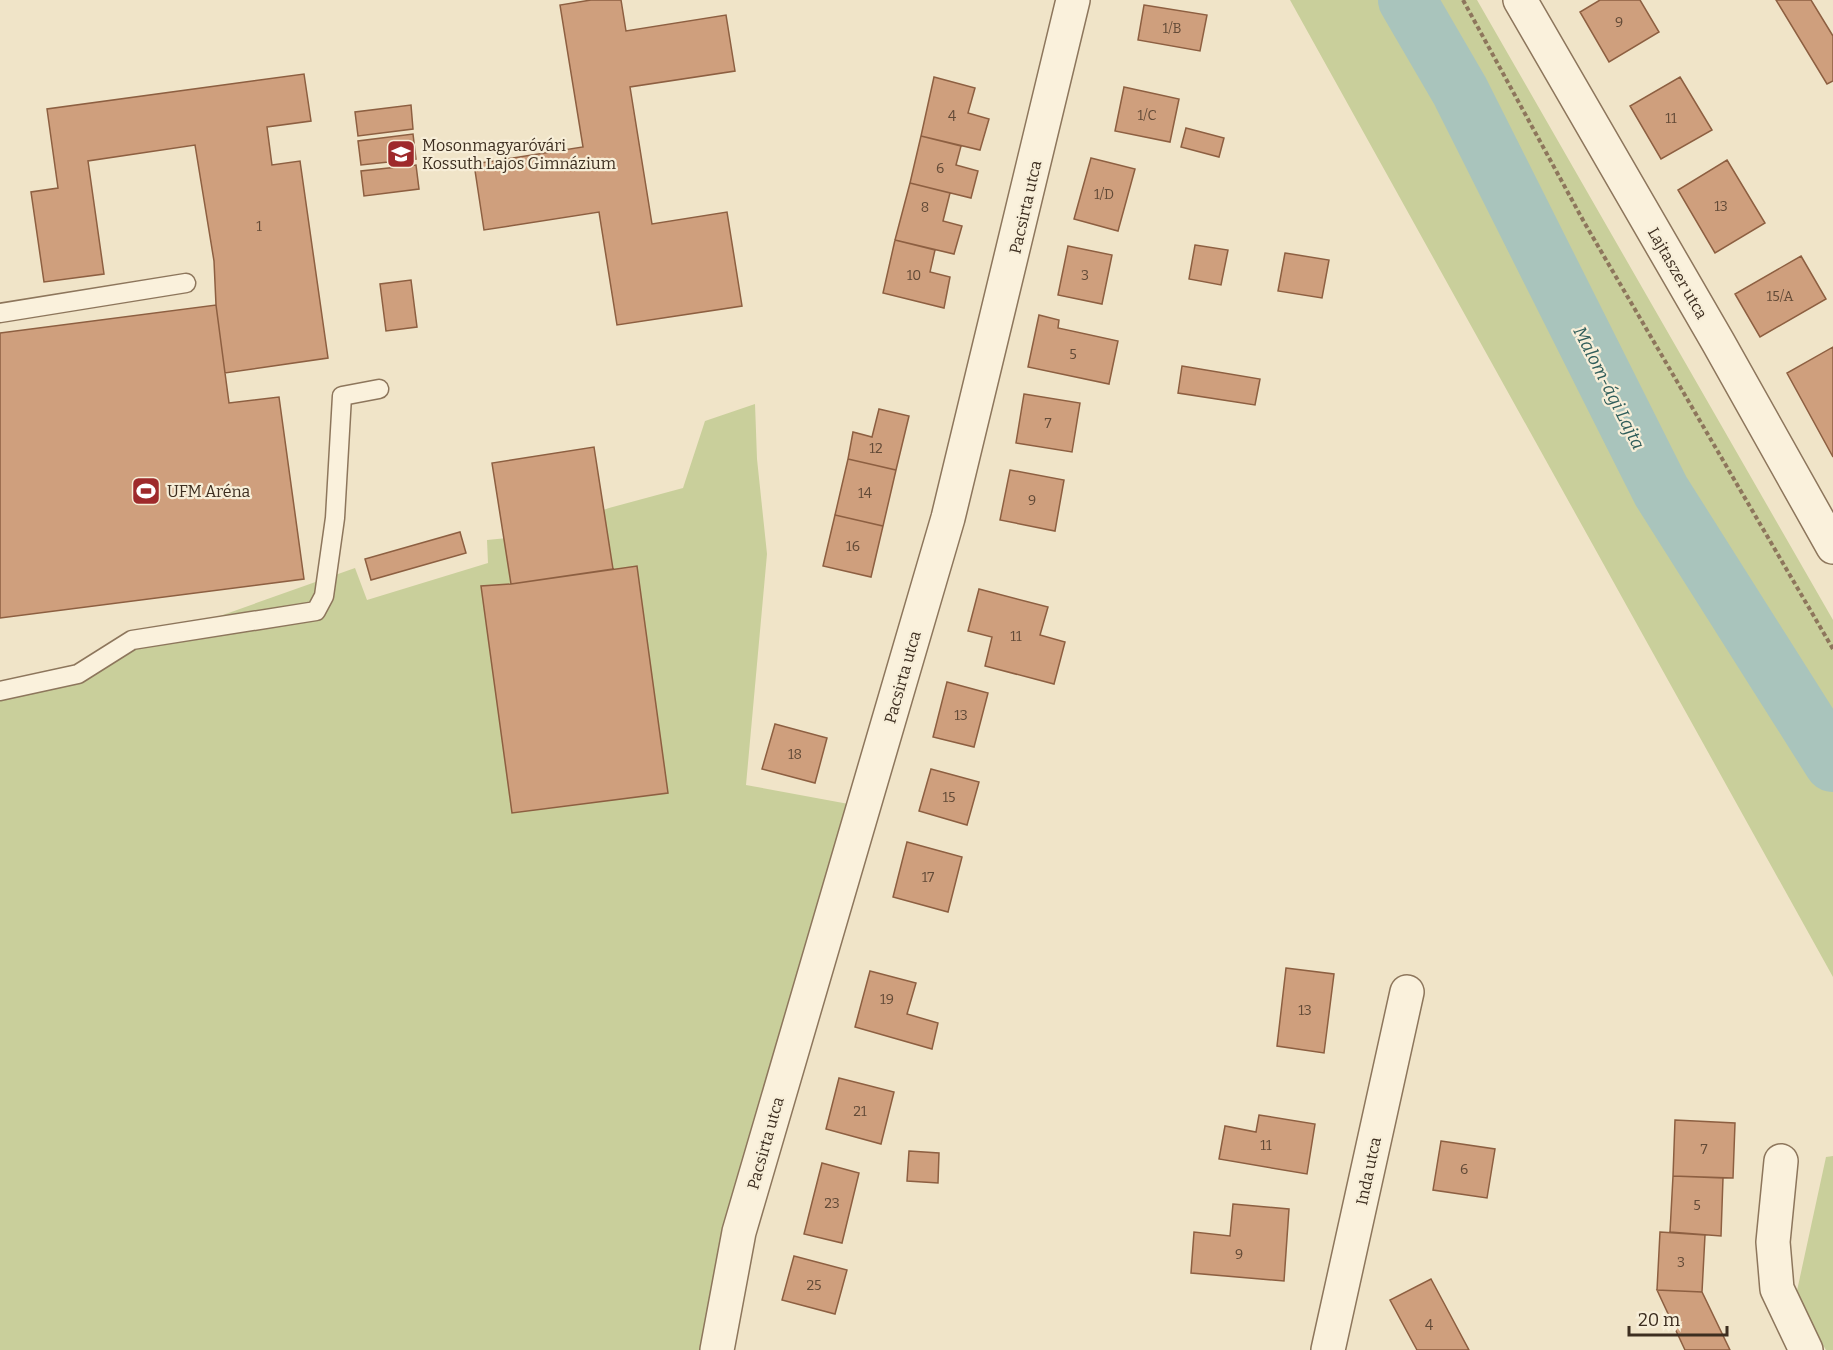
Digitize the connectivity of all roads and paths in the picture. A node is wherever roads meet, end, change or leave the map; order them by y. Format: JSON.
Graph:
{"nodes":[{"id":1,"x":1073,"y":0,"type":"edge"},
{"id":2,"x":1463,"y":0,"type":"edge"},
{"id":3,"x":1520,"y":0,"type":"edge"},
{"id":4,"x":186,"y":283,"type":"dead end"},
{"id":5,"x":0,"y":313,"type":"edge"},
{"id":6,"x":379,"y":389,"type":"dead end"},
{"id":7,"x":1833,"y":547,"type":"edge"},
{"id":8,"x":1833,"y":649,"type":"edge"},
{"id":9,"x":0,"y":691,"type":"edge"},
{"id":10,"x":1407,"y":992,"type":"dead end"},
{"id":11,"x":1781,"y":1161,"type":"dead end"},
{"id":12,"x":717,"y":1350,"type":"edge"},
{"id":13,"x":1328,"y":1350,"type":"edge"},
{"id":14,"x":1806,"y":1350,"type":"edge"}],
"edges":[{"from":1,"to":12,"type":"street","name":"Pacsirta utca"},
{"from":2,"to":8,"type":"path"},
{"from":3,"to":7,"type":"street","name":"Lajtaszer utca"},
{"from":4,"to":5,"type":"lane"},
{"from":6,"to":9,"type":"lane"},
{"from":10,"to":13,"type":"street","name":"Inda utca"},
{"from":11,"to":14,"type":"street"}]}
